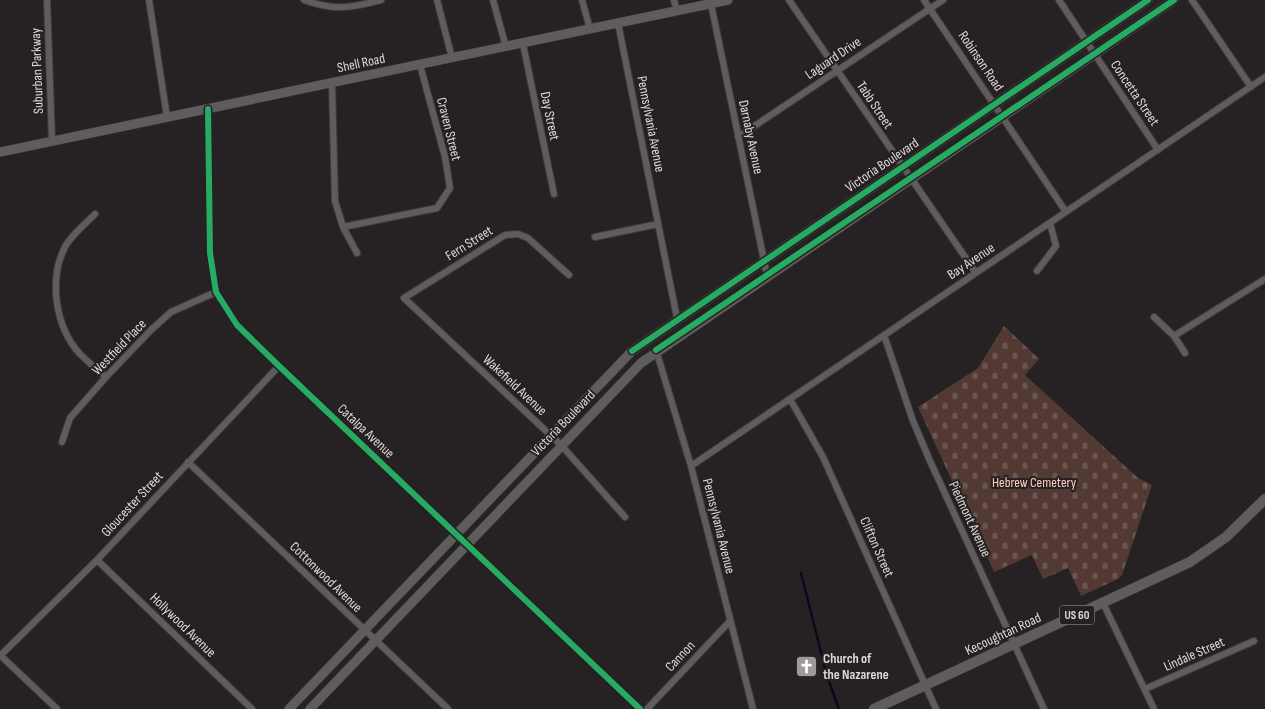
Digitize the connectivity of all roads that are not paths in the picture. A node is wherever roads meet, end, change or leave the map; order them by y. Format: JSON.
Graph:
{"nodes":[{"id":1,"x":47,"y":0,"type":"edge"},
{"id":2,"x":148,"y":0,"type":"edge"},
{"id":3,"x":304,"y":0,"type":"edge"},
{"id":4,"x":381,"y":0,"type":"edge"},
{"id":5,"x":437,"y":0,"type":"edge"},
{"id":6,"x":493,"y":0,"type":"edge"},
{"id":7,"x":582,"y":0,"type":"edge"},
{"id":8,"x":674,"y":0,"type":"edge"},
{"id":9,"x":728,"y":0,"type":"edge"},
{"id":10,"x":789,"y":0,"type":"edge"},
{"id":11,"x":924,"y":0,"type":"edge"},
{"id":12,"x":943,"y":0,"type":"edge"},
{"id":13,"x":1059,"y":0,"type":"edge"},
{"id":14,"x":1148,"y":0,"type":"edge"},
{"id":15,"x":1174,"y":0,"type":"edge"},
{"id":16,"x":1192,"y":0,"type":"edge"},
{"id":17,"x":711,"y":4,"type":"junction"},
{"id":18,"x":930,"y":9,"type":"junction"},
{"id":19,"x":677,"y":11,"type":"junction"},
{"id":20,"x":618,"y":24,"type":"junction"},
{"id":21,"x":590,"y":29,"type":"junction"},
{"id":22,"x":1086,"y":42,"type":"junction"},
{"id":23,"x":523,"y":44,"type":"junction"},
{"id":24,"x":506,"y":47,"type":"junction"},
{"id":25,"x":1094,"y":54,"type":"junction"},
{"id":26,"x":452,"y":58,"type":"junction"},
{"id":27,"x":420,"y":65,"type":"junction"},
{"id":28,"x":836,"y":70,"type":"junction"},
{"id":29,"x":1265,"y":77,"type":"edge"},
{"id":30,"x":332,"y":83,"type":"junction"},
{"id":31,"x":1251,"y":87,"type":"junction"},
{"id":32,"x":994,"y":104,"type":"junction"},
{"id":33,"x":208,"y":108,"type":"junction"},
{"id":34,"x":1003,"y":116,"type":"junction"},
{"id":35,"x":167,"y":117,"type":"junction"},
{"id":36,"x":738,"y":137,"type":"junction"},
{"id":37,"x":52,"y":141,"type":"junction"},
{"id":38,"x":1158,"y":150,"type":"junction"},
{"id":39,"x":0,"y":152,"type":"edge"},
{"id":40,"x":902,"y":166,"type":"junction"},
{"id":41,"x":910,"y":178,"type":"junction"},
{"id":42,"x":554,"y":194,"type":"dead end"},
{"id":43,"x":1066,"y":212,"type":"junction"},
{"id":44,"x":95,"y":214,"type":"dead end"},
{"id":45,"x":1050,"y":223,"type":"junction"},
{"id":46,"x":658,"y":224,"type":"junction"},
{"id":47,"x":343,"y":227,"type":"junction"},
{"id":48,"x":595,"y":236,"type":"dead end"},
{"id":49,"x":357,"y":253,"type":"dead end"},
{"id":50,"x":764,"y":260,"type":"junction"},
{"id":51,"x":1037,"y":271,"type":"dead end"},
{"id":52,"x":976,"y":273,"type":"junction"},
{"id":53,"x":569,"y":275,"type":"dead end"},
{"id":54,"x":767,"y":275,"type":"junction"},
{"id":55,"x":1265,"y":279,"type":"edge"},
{"id":56,"x":216,"y":292,"type":"junction"},
{"id":57,"x":404,"y":298,"type":"joint"},
{"id":58,"x":1154,"y":317,"type":"dead end"},
{"id":59,"x":677,"y":318,"type":"junction"},
{"id":60,"x":884,"y":335,"type":"junction"},
{"id":61,"x":1174,"y":336,"type":"junction"},
{"id":62,"x":656,"y":350,"type":"junction"},
{"id":63,"x":1185,"y":353,"type":"dead end"},
{"id":64,"x":279,"y":366,"type":"junction"},
{"id":65,"x":106,"y":377,"type":"junction"},
{"id":66,"x":790,"y":399,"type":"junction"},
{"id":67,"x":550,"y":435,"type":"junction"},
{"id":68,"x":62,"y":442,"type":"dead end"},
{"id":69,"x":561,"y":445,"type":"junction"},
{"id":70,"x":188,"y":462,"type":"junction"},
{"id":71,"x":691,"y":466,"type":"junction"},
{"id":72,"x":1265,"y":499,"type":"edge"},
{"id":73,"x":625,"y":516,"type":"dead end"},
{"id":74,"x":456,"y":533,"type":"junction"},
{"id":75,"x":467,"y":544,"type":"junction"},
{"id":76,"x":97,"y":560,"type":"junction"},
{"id":77,"x":1103,"y":603,"type":"junction"},
{"id":78,"x":730,"y":621,"type":"junction"},
{"id":79,"x":364,"y":630,"type":"junction"},
{"id":80,"x":376,"y":640,"type":"junction"},
{"id":81,"x":1254,"y":641,"type":"dead end"},
{"id":82,"x":1015,"y":644,"type":"junction"},
{"id":83,"x":0,"y":656,"type":"edge"},
{"id":84,"x":925,"y":686,"type":"junction"},
{"id":85,"x":1145,"y":689,"type":"junction"},
{"id":86,"x":57,"y":709,"type":"edge"},
{"id":87,"x":252,"y":709,"type":"edge"},
{"id":88,"x":289,"y":709,"type":"edge"},
{"id":89,"x":310,"y":709,"type":"edge"},
{"id":90,"x":448,"y":709,"type":"edge"},
{"id":91,"x":640,"y":709,"type":"edge"},
{"id":92,"x":647,"y":709,"type":"edge"},
{"id":93,"x":753,"y":709,"type":"edge"},
{"id":94,"x":874,"y":709,"type":"edge"},
{"id":95,"x":936,"y":709,"type":"edge"},
{"id":96,"x":1044,"y":709,"type":"edge"},
{"id":97,"x":1154,"y":709,"type":"edge"}],
"edges":[{"from":1,"to":37,"type":"street","name":"Suburban Parkway"},
{"from":2,"to":35,"type":"street"},
{"from":3,"to":4,"type":"street"},
{"from":5,"to":26,"type":"street"},
{"from":6,"to":24,"type":"street"},
{"from":7,"to":21,"type":"street"},
{"from":8,"to":19,"type":"street"},
{"from":9,"to":17,"type":"main road","name":"Shell Road"},
{"from":10,"to":28,"type":"street","name":"Tabb Street"},
{"from":11,"to":18,"type":"street","name":"Robinson Road"},
{"from":12,"to":18,"type":"street","name":"Laguard Drive"},
{"from":13,"to":22,"type":"street","name":"Concetta Street"},
{"from":14,"to":22,"type":"main road","name":"Victoria Boulevard"},
{"from":15,"to":25,"type":"main road","name":"Victoria Boulevard"},
{"from":16,"to":31,"type":"street"},
{"from":17,"to":19,"type":"main road","name":"Shell Road"},
{"from":17,"to":36,"type":"street","name":"Darnaby Avenue"},
{"from":18,"to":28,"type":"street","name":"Laguard Drive"},
{"from":18,"to":32,"type":"street","name":"Robinson Road"},
{"from":19,"to":20,"type":"main road","name":"Shell Road"},
{"from":20,"to":21,"type":"main road","name":"Shell Road"},
{"from":20,"to":46,"type":"street","name":"Pennsylvania Avenue"},
{"from":21,"to":23,"type":"main road","name":"Shell Road"},
{"from":22,"to":25,"type":"street","name":"Concetta Street"},
{"from":22,"to":32,"type":"main road","name":"Victoria Boulevard"},
{"from":23,"to":24,"type":"main road","name":"Shell Road"},
{"from":23,"to":42,"type":"street","name":"Day Street"},
{"from":24,"to":26,"type":"main road","name":"Shell Road"},
{"from":25,"to":34,"type":"main road","name":"Victoria Boulevard"},
{"from":25,"to":38,"type":"street","name":"Concetta Street"},
{"from":26,"to":27,"type":"main road","name":"Shell Road"},
{"from":27,"to":30,"type":"main road","name":"Shell Road"},
{"from":27,"to":47,"type":"street","name":"Craven Street"},
{"from":28,"to":36,"type":"street","name":"Laguard Drive"},
{"from":28,"to":40,"type":"street","name":"Tabb Street"},
{"from":29,"to":31,"type":"street","name":"Bay Avenue"},
{"from":30,"to":33,"type":"main road","name":"Shell Road"},
{"from":30,"to":47,"type":"street"},
{"from":31,"to":38,"type":"street","name":"Bay Avenue"},
{"from":32,"to":34,"type":"street","name":"Robinson Road"},
{"from":32,"to":40,"type":"main road","name":"Victoria Boulevard"},
{"from":33,"to":35,"type":"main road","name":"Shell Road"},
{"from":33,"to":56,"type":"street","name":"Catalpa Avenue"},
{"from":34,"to":41,"type":"main road","name":"Victoria Boulevard"},
{"from":34,"to":43,"type":"street","name":"Robinson Road"},
{"from":35,"to":37,"type":"main road","name":"Shell Road"},
{"from":36,"to":50,"type":"street","name":"Darnaby Avenue"},
{"from":37,"to":39,"type":"main road","name":"Shell Road"},
{"from":38,"to":43,"type":"street","name":"Bay Avenue"},
{"from":40,"to":41,"type":"street","name":"Tabb Street"},
{"from":40,"to":50,"type":"main road","name":"Victoria Boulevard"},
{"from":41,"to":52,"type":"street","name":"Tabb Street"},
{"from":41,"to":54,"type":"main road","name":"Victoria Boulevard"},
{"from":43,"to":45,"type":"street","name":"Bay Avenue"},
{"from":44,"to":65,"type":"street"},
{"from":45,"to":51,"type":"street"},
{"from":45,"to":52,"type":"street","name":"Bay Avenue"},
{"from":46,"to":48,"type":"street"},
{"from":46,"to":59,"type":"street","name":"Pennsylvania Avenue"},
{"from":47,"to":49,"type":"street"},
{"from":50,"to":54,"type":"street","name":"Darnaby Avenue"},
{"from":50,"to":59,"type":"main road","name":"Victoria Boulevard"},
{"from":52,"to":60,"type":"street","name":"Bay Avenue"},
{"from":53,"to":57,"type":"street","name":"Fern Street"},
{"from":54,"to":62,"type":"main road","name":"Victoria Boulevard"},
{"from":55,"to":61,"type":"street"},
{"from":56,"to":64,"type":"street","name":"Catalpa Avenue"},
{"from":56,"to":65,"type":"street","name":"Westfield Place"},
{"from":57,"to":67,"type":"street","name":"Wakefield Avenue"},
{"from":58,"to":61,"type":"street"},
{"from":59,"to":67,"type":"main road","name":"Victoria Boulevard"},
{"from":60,"to":66,"type":"street","name":"Bay Avenue"},
{"from":60,"to":82,"type":"street","name":"Piedmont Avenue"},
{"from":61,"to":63,"type":"street"},
{"from":62,"to":69,"type":"main road","name":"Victoria Boulevard"},
{"from":62,"to":71,"type":"street","name":"Pennsylvania Avenue"},
{"from":64,"to":70,"type":"street","name":"Gloucester Street"},
{"from":64,"to":74,"type":"street","name":"Catalpa Avenue"},
{"from":65,"to":68,"type":"street","name":"Westfield Place"},
{"from":66,"to":71,"type":"street","name":"Bay Avenue"},
{"from":66,"to":84,"type":"street","name":"Clifton Street"},
{"from":67,"to":69,"type":"street","name":"Wakefield Avenue"},
{"from":67,"to":74,"type":"main road","name":"Victoria Boulevard"},
{"from":69,"to":73,"type":"street","name":"Wakefield Avenue"},
{"from":69,"to":75,"type":"main road","name":"Victoria Boulevard"},
{"from":70,"to":76,"type":"street","name":"Gloucester Street"},
{"from":70,"to":79,"type":"street","name":"Cottonwood Avenue"},
{"from":71,"to":78,"type":"street","name":"Pennsylvania Avenue"},
{"from":72,"to":77,"type":"main road","name":"Kecoughtan Road","number":"US 60"},
{"from":74,"to":75,"type":"street","name":"Catalpa Avenue"},
{"from":74,"to":79,"type":"main road","name":"Victoria Boulevard"},
{"from":75,"to":80,"type":"main road","name":"Victoria Boulevard"},
{"from":75,"to":91,"type":"street","name":"Catalpa Avenue"},
{"from":76,"to":83,"type":"street","name":"Gloucester Street"},
{"from":76,"to":87,"type":"street","name":"Hollywood Avenue"},
{"from":77,"to":82,"type":"main road","name":"Kecoughtan Road","number":"US 60"},
{"from":77,"to":85,"type":"street"},
{"from":78,"to":92,"type":"street","name":"Cannon"},
{"from":78,"to":93,"type":"street","name":"Pennsylvania Avenue"},
{"from":79,"to":80,"type":"street","name":"Cottonwood Avenue"},
{"from":79,"to":88,"type":"main road","name":"Victoria Boulevard"},
{"from":80,"to":89,"type":"main road","name":"Victoria Boulevard"},
{"from":80,"to":90,"type":"street","name":"Cottonwood Avenue"},
{"from":81,"to":85,"type":"street","name":"Lindale Street"},
{"from":82,"to":84,"type":"main road","name":"Kecoughtan Road","number":"US 60"},
{"from":82,"to":96,"type":"street","name":"Piedmont Avenue"},
{"from":83,"to":86,"type":"street"},
{"from":84,"to":94,"type":"main road","name":"Kecoughtan Road","number":"US 60"},
{"from":84,"to":95,"type":"street","name":"Clifton Street"},
{"from":85,"to":97,"type":"street"}]}
